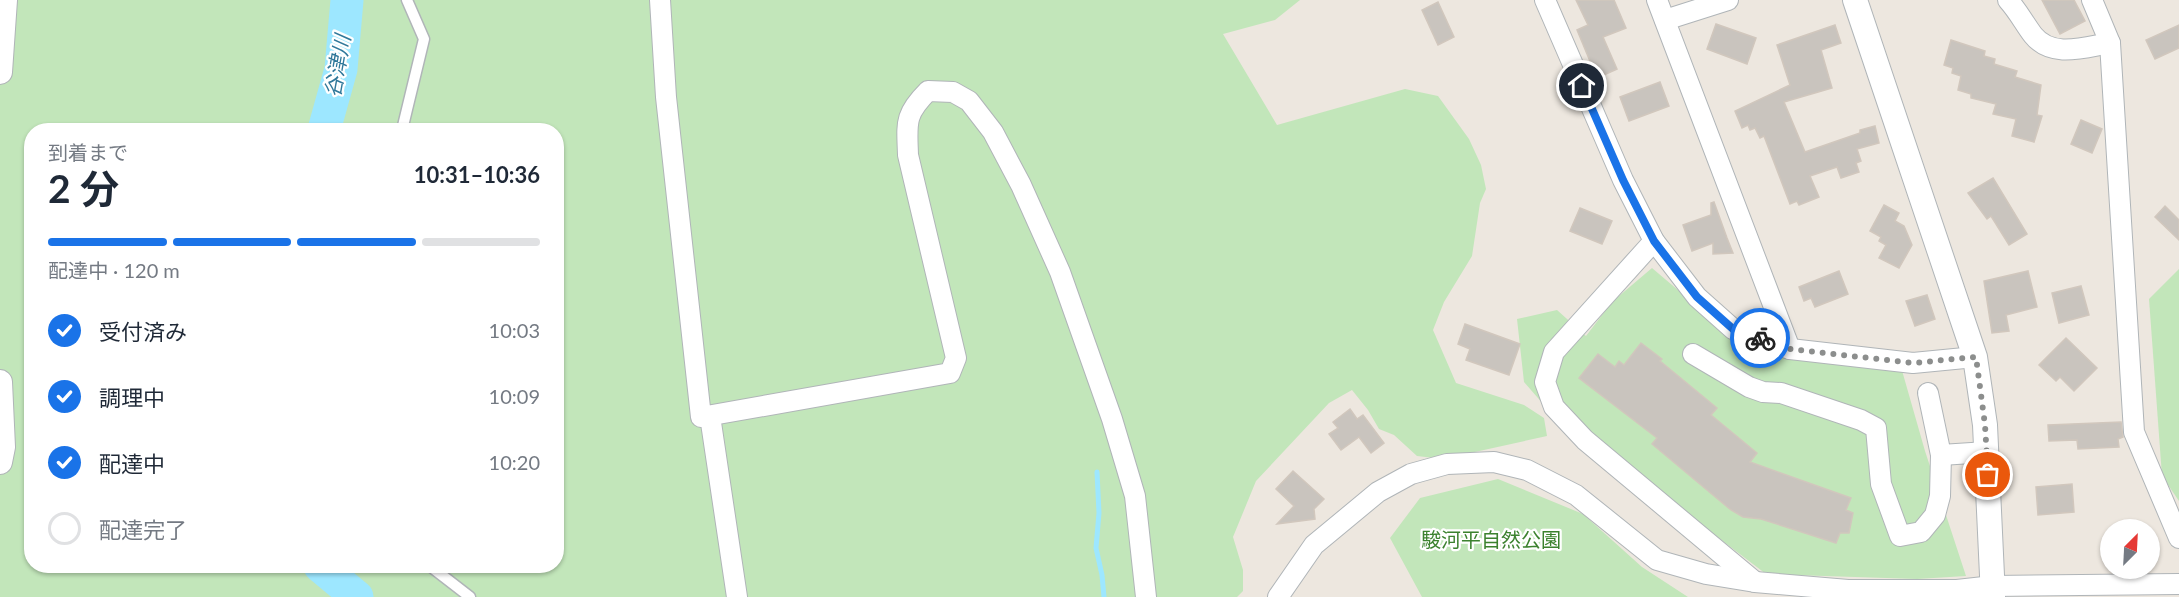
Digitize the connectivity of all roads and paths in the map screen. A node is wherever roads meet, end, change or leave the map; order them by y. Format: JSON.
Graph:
{"nodes":[{"id":1,"x":5,"y":0,"type":"edge"},
{"id":2,"x":407,"y":0,"type":"edge"},
{"id":3,"x":660,"y":0,"type":"edge"},
{"id":4,"x":1545,"y":0,"type":"edge"},
{"id":5,"x":1657,"y":0,"type":"edge"},
{"id":6,"x":1728,"y":0,"type":"edge"},
{"id":7,"x":1855,"y":0,"type":"edge"},
{"id":8,"x":2008,"y":0,"type":"edge"},
{"id":9,"x":2092,"y":0,"type":"edge"},
{"id":10,"x":1665,"y":20,"type":"junction"},
{"id":11,"x":2110,"y":43,"type":"junction"},
{"id":12,"x":0,"y":72,"type":"edge"},
{"id":13,"x":404,"y":123,"type":"edge"},
{"id":14,"x":1654,"y":241,"type":"junction"},
{"id":15,"x":1790,"y":349,"type":"junction"},
{"id":16,"x":1693,"y":354,"type":"dead end"},
{"id":17,"x":1976,"y":357,"type":"junction"},
{"id":18,"x":0,"y":382,"type":"edge"},
{"id":19,"x":1928,"y":393,"type":"dead end"},
{"id":20,"x":710,"y":416,"type":"junction"},
{"id":21,"x":1987,"y":452,"type":"junction"},
{"id":22,"x":1941,"y":455,"type":"junction"},
{"id":23,"x":0,"y":462,"type":"edge"},
{"id":24,"x":2179,"y":538,"type":"edge"},
{"id":25,"x":439,"y":573,"type":"edge"},
{"id":26,"x":1755,"y":582,"type":"junction"},
{"id":27,"x":2179,"y":584,"type":"edge"},
{"id":28,"x":1993,"y":592,"type":"edge"},
{"id":29,"x":470,"y":597,"type":"edge"},
{"id":30,"x":737,"y":597,"type":"edge"},
{"id":31,"x":1146,"y":597,"type":"edge"},
{"id":32,"x":1278,"y":597,"type":"edge"}],
"edges":[{"from":1,"to":12,"type":"street"},
{"from":2,"to":13,"type":"lane"},
{"from":3,"to":20,"type":"street"},
{"from":4,"to":14,"type":"street"},
{"from":5,"to":10,"type":"street"},
{"from":6,"to":10,"type":"street"},
{"from":7,"to":17,"type":"street"},
{"from":8,"to":11,"type":"street"},
{"from":9,"to":11,"type":"street"},
{"from":10,"to":15,"type":"street"},
{"from":11,"to":24,"type":"street"},
{"from":14,"to":15,"type":"street"},
{"from":14,"to":26,"type":"street"},
{"from":15,"to":17,"type":"street"},
{"from":16,"to":22,"type":"street"},
{"from":17,"to":21,"type":"street"},
{"from":18,"to":23,"type":"street"},
{"from":19,"to":22,"type":"street"},
{"from":20,"to":30,"type":"street"},
{"from":20,"to":31,"type":"street"},
{"from":21,"to":22,"type":"street"},
{"from":21,"to":28,"type":"street"},
{"from":25,"to":29,"type":"lane"},
{"from":26,"to":28,"type":"street"},
{"from":26,"to":32,"type":"street"},
{"from":27,"to":28,"type":"street"}]}
